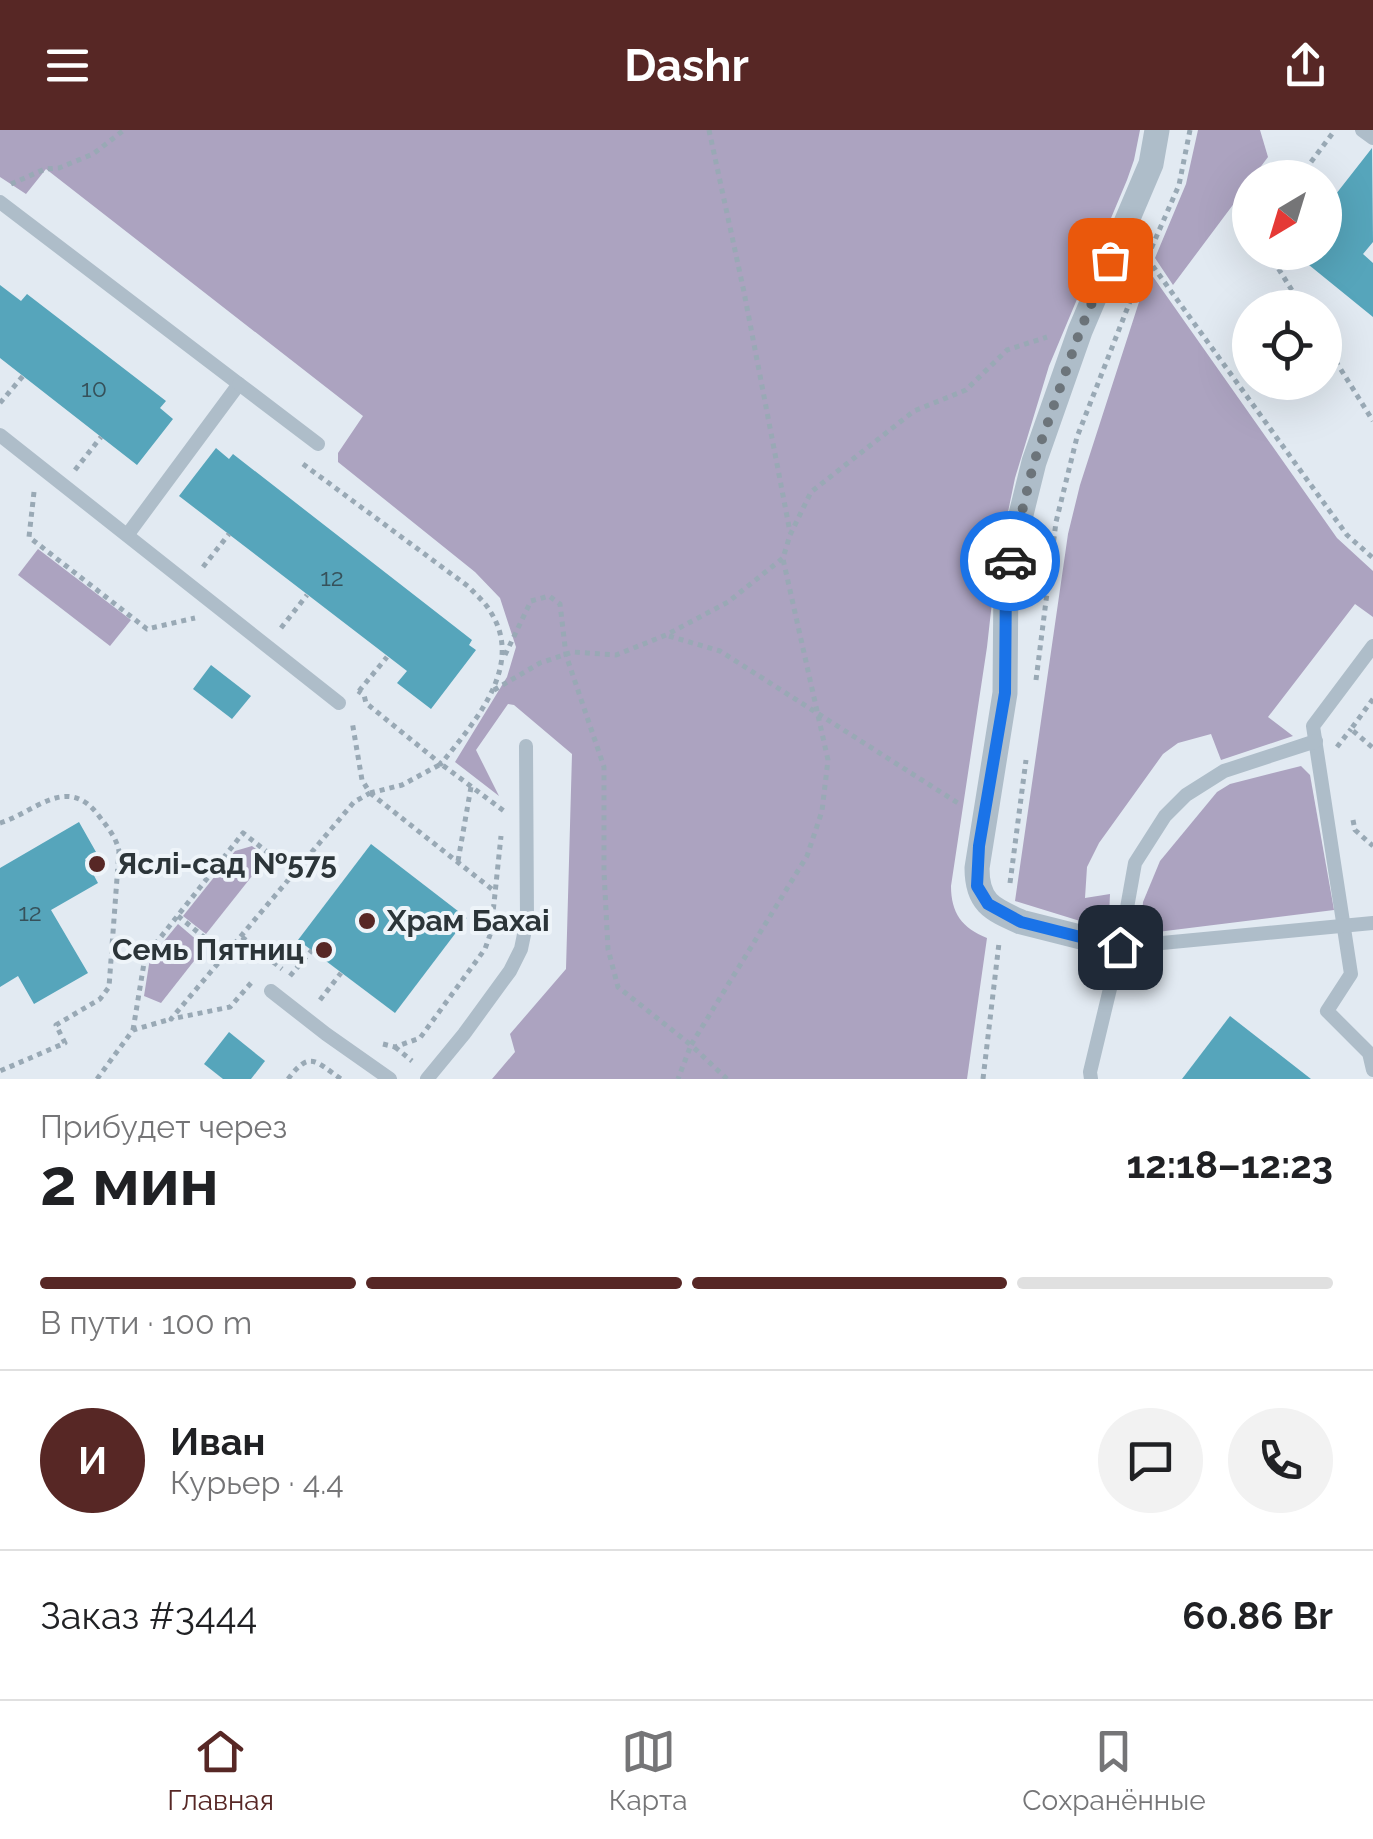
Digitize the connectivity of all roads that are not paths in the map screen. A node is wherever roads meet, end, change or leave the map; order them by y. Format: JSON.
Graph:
{"nodes":[{"id":1,"x":1158,"y":130,"type":"edge"},
{"id":2,"x":1362,"y":130,"type":"edge"},
{"id":3,"x":1373,"y":138,"type":"edge"},
{"id":4,"x":0,"y":202,"type":"edge"},
{"id":5,"x":239,"y":384,"type":"junction"},
{"id":6,"x":0,"y":435,"type":"edge"},
{"id":7,"x":318,"y":444,"type":"dead end"},
{"id":8,"x":128,"y":534,"type":"junction"},
{"id":9,"x":1373,"y":646,"type":"edge"},
{"id":10,"x":340,"y":703,"type":"dead end"},
{"id":11,"x":1316,"y":740,"type":"junction"},
{"id":12,"x":526,"y":746,"type":"dead end"},
{"id":13,"x":1373,"y":923,"type":"edge"},
{"id":14,"x":1344,"y":925,"type":"junction"},
{"id":15,"x":1120,"y":947,"type":"junction"},
{"id":16,"x":271,"y":991,"type":"dead end"},
{"id":17,"x":1373,"y":1070,"type":"edge"},
{"id":18,"x":390,"y":1079,"type":"edge"},
{"id":19,"x":427,"y":1079,"type":"edge"},
{"id":20,"x":1091,"y":1079,"type":"edge"}],
"edges":[{"from":1,"to":15,"type":"street"},
{"from":2,"to":3,"type":"lane"},
{"from":4,"to":5,"type":"lane"},
{"from":5,"to":7,"type":"lane"},
{"from":5,"to":8,"type":"lane"},
{"from":6,"to":8,"type":"lane"},
{"from":8,"to":10,"type":"lane"},
{"from":9,"to":11,"type":"lane"},
{"from":11,"to":14,"type":"lane"},
{"from":11,"to":15,"type":"lane"},
{"from":12,"to":19,"type":"lane"},
{"from":13,"to":14,"type":"lane"},
{"from":14,"to":15,"type":"lane"},
{"from":14,"to":17,"type":"lane"},
{"from":15,"to":20,"type":"lane"},
{"from":16,"to":18,"type":"lane"}]}
